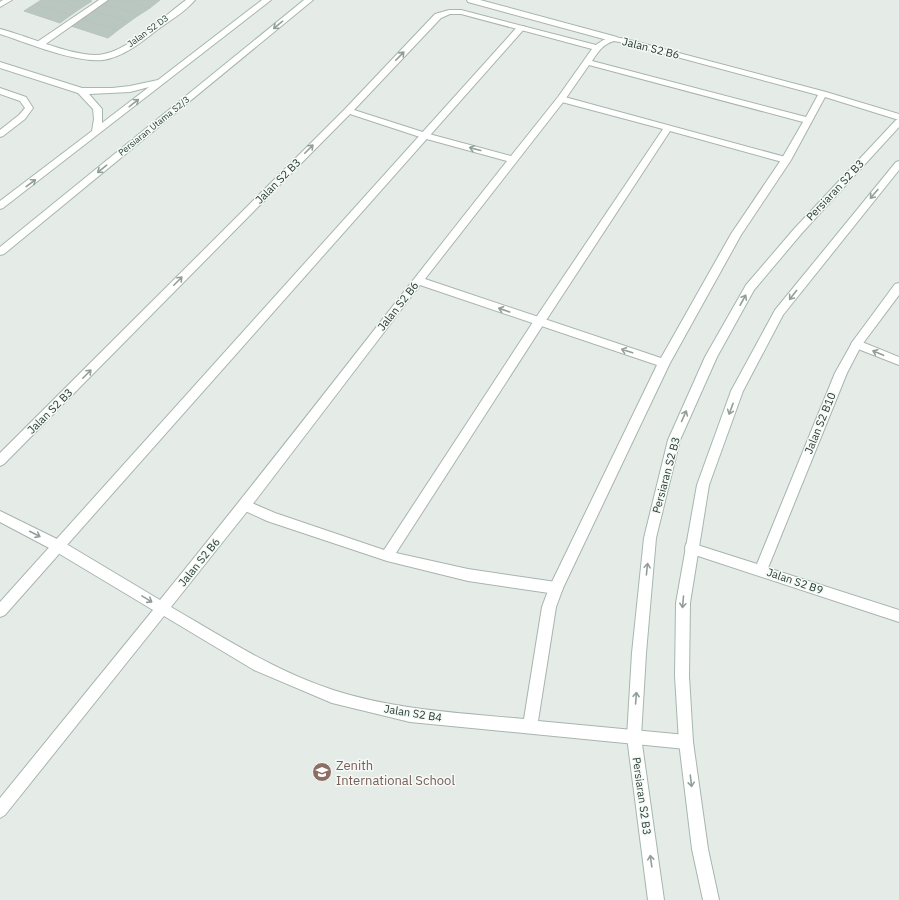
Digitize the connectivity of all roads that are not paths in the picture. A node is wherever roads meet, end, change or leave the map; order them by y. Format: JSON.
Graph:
{"nodes":[{"id":1,"x":8,"y":0,"type":"edge"},
{"id":2,"x":104,"y":0,"type":"edge"},
{"id":3,"x":191,"y":0,"type":"edge"},
{"id":4,"x":266,"y":0,"type":"edge"},
{"id":5,"x":309,"y":0,"type":"edge"},
{"id":6,"x":471,"y":0,"type":"edge"},
{"id":7,"x":0,"y":5,"type":"edge"},
{"id":8,"x":522,"y":28,"type":"junction"},
{"id":9,"x":0,"y":31,"type":"edge"},
{"id":10,"x":614,"y":39,"type":"junction"},
{"id":11,"x":40,"y":44,"type":"junction"},
{"id":12,"x":597,"y":48,"type":"junction"},
{"id":13,"x":587,"y":62,"type":"junction"},
{"id":14,"x":0,"y":65,"type":"edge"},
{"id":15,"x":163,"y":81,"type":"junction"},
{"id":16,"x":0,"y":91,"type":"edge"},
{"id":17,"x":81,"y":91,"type":"junction"},
{"id":18,"x":823,"y":94,"type":"junction"},
{"id":19,"x":561,"y":99,"type":"junction"},
{"id":20,"x":348,"y":111,"type":"junction"},
{"id":21,"x":899,"y":117,"type":"edge"},
{"id":22,"x":807,"y":120,"type":"junction"},
{"id":23,"x":899,"y":122,"type":"edge"},
{"id":24,"x":668,"y":128,"type":"junction"},
{"id":25,"x":96,"y":133,"type":"junction"},
{"id":26,"x":0,"y":134,"type":"edge"},
{"id":27,"x":426,"y":136,"type":"junction"},
{"id":28,"x":512,"y":159,"type":"junction"},
{"id":29,"x":786,"y":160,"type":"junction"},
{"id":30,"x":899,"y":164,"type":"edge"},
{"id":31,"x":0,"y":206,"type":"edge"},
{"id":32,"x":0,"y":252,"type":"edge"},
{"id":33,"x":418,"y":280,"type":"junction"},
{"id":34,"x":899,"y":287,"type":"edge"},
{"id":35,"x":539,"y":322,"type":"junction"},
{"id":36,"x":858,"y":344,"type":"junction"},
{"id":37,"x":899,"y":361,"type":"edge"},
{"id":38,"x":664,"y":363,"type":"junction"},
{"id":39,"x":0,"y":461,"type":"edge"},
{"id":40,"x":245,"y":505,"type":"junction"},
{"id":41,"x":0,"y":516,"type":"edge"},
{"id":42,"x":58,"y":546,"type":"junction"},
{"id":43,"x":691,"y":548,"type":"junction"},
{"id":44,"x":387,"y":556,"type":"junction"},
{"id":45,"x":761,"y":570,"type":"junction"},
{"id":46,"x":556,"y":588,"type":"junction"},
{"id":47,"x":162,"y":608,"type":"junction"},
{"id":48,"x":0,"y":611,"type":"edge"},
{"id":49,"x":899,"y":616,"type":"edge"},
{"id":50,"x":530,"y":727,"type":"junction"},
{"id":51,"x":634,"y":737,"type":"junction"},
{"id":52,"x":686,"y":742,"type":"junction"},
{"id":53,"x":0,"y":810,"type":"edge"},
{"id":54,"x":656,"y":900,"type":"edge"},
{"id":55,"x":711,"y":900,"type":"edge"}],
"edges":[{"from":1,"to":7,"type":"street"},
{"from":2,"to":11,"type":"street"},
{"from":3,"to":11,"type":"street","name":"Jalan S2 D3"},
{"from":4,"to":15,"type":"street"},
{"from":5,"to":32,"type":"street","name":"Persiaran Utama S2/3","one_way":true},
{"from":6,"to":10,"type":"street"},
{"from":8,"to":12,"type":"street","name":"Jalan S2 B3"},
{"from":20,"to":8,"type":"street","name":"Jalan S2 B3","one_way":true},
{"from":8,"to":27,"type":"street"},
{"from":9,"to":11,"type":"street","name":"Jalan S2 D3"},
{"from":10,"to":12,"type":"street","name":"Jalan S2 B6"},
{"from":10,"to":18,"type":"street","name":"Jalan S2 B6"},
{"from":12,"to":13,"type":"street","name":"Jalan S2 B6"},
{"from":13,"to":19,"type":"street","name":"Jalan S2 B6"},
{"from":13,"to":22,"type":"street"},
{"from":14,"to":17,"type":"street"},
{"from":15,"to":17,"type":"street"},
{"from":25,"to":15,"type":"street","one_way":true},
{"from":16,"to":26,"type":"street"},
{"from":17,"to":25,"type":"street"},
{"from":18,"to":21,"type":"street","name":"Jalan S2 B6"},
{"from":18,"to":22,"type":"street"},
{"from":19,"to":24,"type":"street"},
{"from":19,"to":28,"type":"street","name":"Jalan S2 B6"},
{"from":20,"to":27,"type":"street"},
{"from":39,"to":20,"type":"street","name":"Jalan S2 B3","one_way":true},
{"from":22,"to":29,"type":"street"},
{"from":51,"to":23,"type":"street","name":"Persiaran S2 B3","one_way":true},
{"from":24,"to":29,"type":"street"},
{"from":24,"to":35,"type":"street"},
{"from":31,"to":25,"type":"street","one_way":true},
{"from":28,"to":27,"type":"street","one_way":true},
{"from":27,"to":42,"type":"street"},
{"from":28,"to":33,"type":"street","name":"Jalan S2 B6"},
{"from":29,"to":38,"type":"street"},
{"from":30,"to":43,"type":"street","one_way":true},
{"from":35,"to":33,"type":"street","one_way":true},
{"from":33,"to":40,"type":"street","name":"Jalan S2 B6"},
{"from":34,"to":36,"type":"street","name":"Jalan S2 B10"},
{"from":38,"to":35,"type":"street","one_way":true},
{"from":35,"to":44,"type":"street"},
{"from":37,"to":36,"type":"street","one_way":true},
{"from":36,"to":45,"type":"street","name":"Jalan S2 B10"},
{"from":38,"to":46,"type":"street"},
{"from":40,"to":44,"type":"street"},
{"from":40,"to":47,"type":"street","name":"Jalan S2 B6"},
{"from":41,"to":42,"type":"street","name":"Jalan S2 B4","one_way":true},
{"from":42,"to":47,"type":"street","name":"Jalan S2 B4","one_way":true},
{"from":42,"to":48,"type":"street"},
{"from":43,"to":45,"type":"street","name":"Jalan S2 B9"},
{"from":43,"to":52,"type":"street","one_way":true},
{"from":44,"to":46,"type":"street"},
{"from":45,"to":49,"type":"street","name":"Jalan S2 B9"},
{"from":46,"to":50,"type":"street"},
{"from":47,"to":50,"type":"street","name":"Jalan S2 B4"},
{"from":47,"to":53,"type":"street","name":"Jalan S2 B6"},
{"from":50,"to":51,"type":"street","name":"Jalan S2 B4"},
{"from":51,"to":52,"type":"street","name":"Jalan S2 B4"},
{"from":54,"to":51,"type":"street","name":"Persiaran S2 B3","one_way":true},
{"from":52,"to":55,"type":"street","one_way":true}]}
